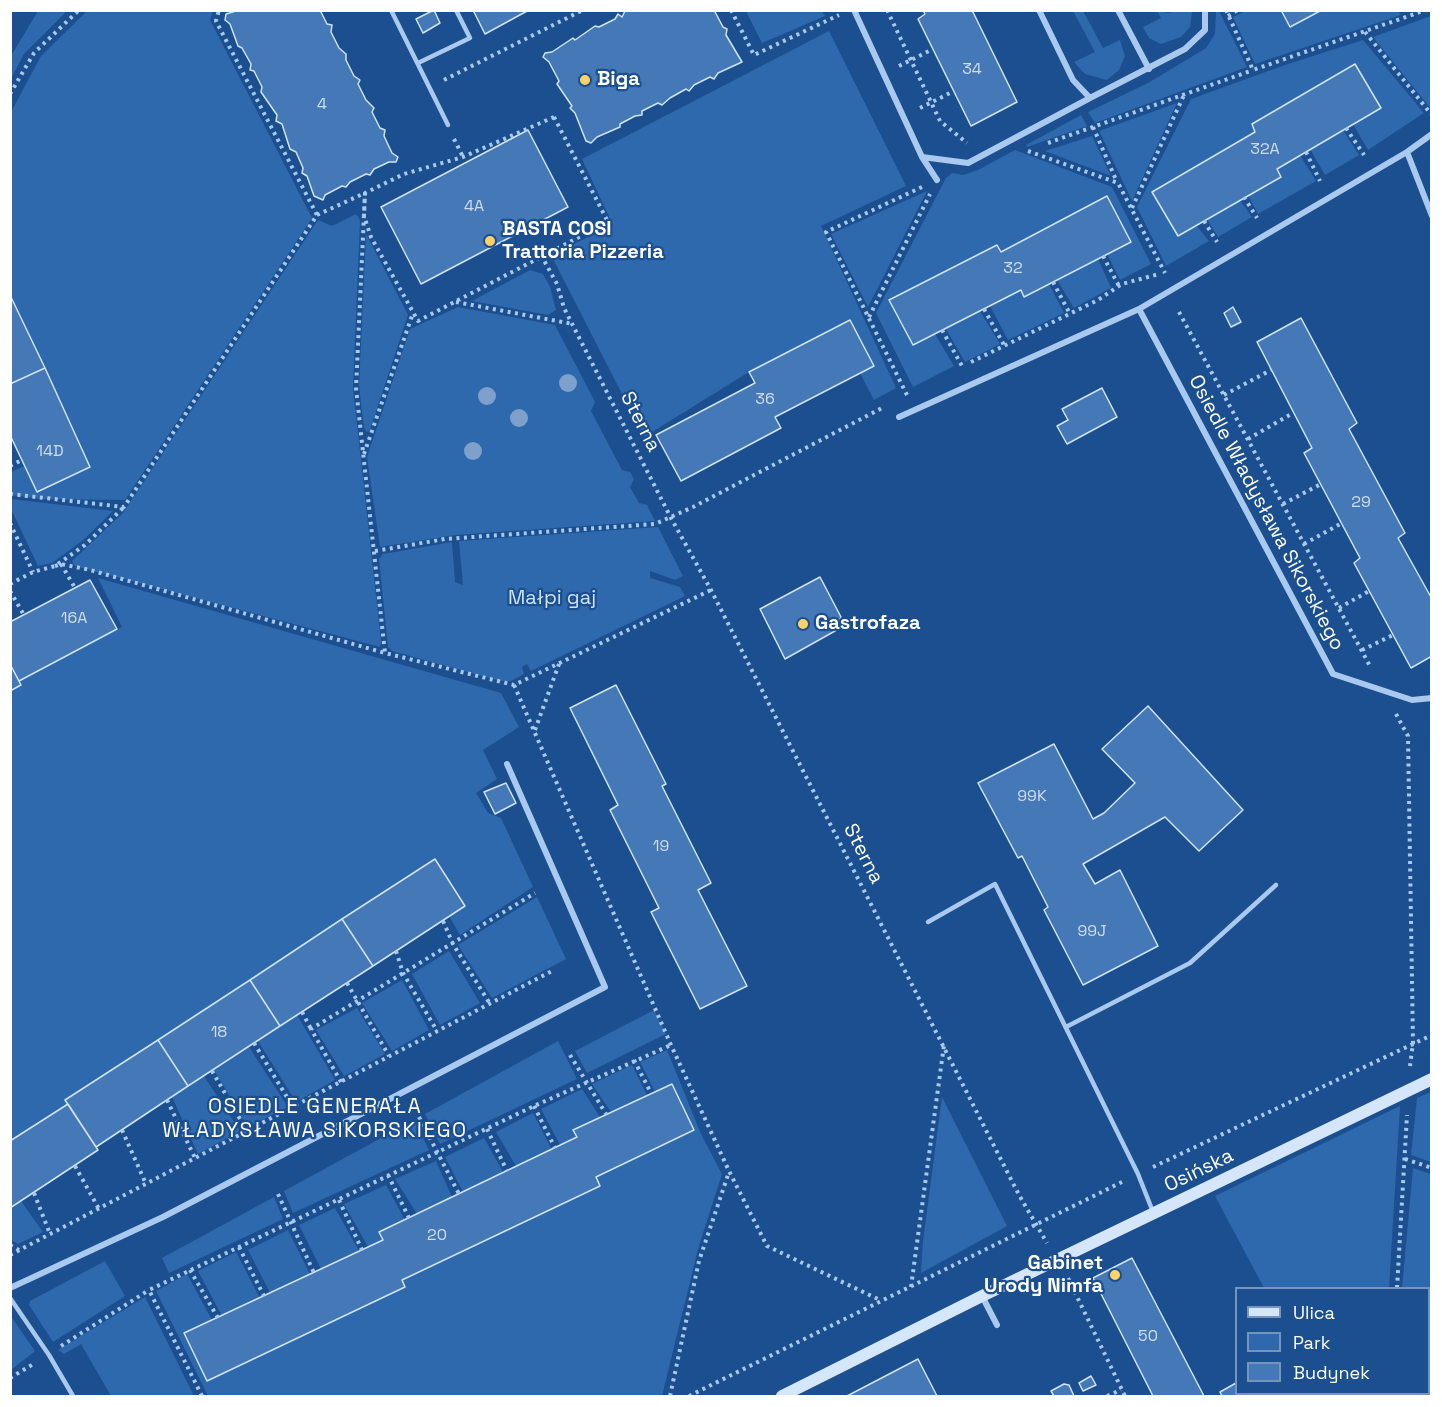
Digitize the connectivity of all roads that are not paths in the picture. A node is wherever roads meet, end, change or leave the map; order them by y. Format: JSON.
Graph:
{"nodes":[{"id":1,"x":391,"y":10,"type":"edge"},
{"id":2,"x":456,"y":10,"type":"edge"},
{"id":3,"x":854,"y":10,"type":"edge"},
{"id":4,"x":1039,"y":10,"type":"edge"},
{"id":5,"x":1118,"y":10,"type":"edge"},
{"id":6,"x":1205,"y":10,"type":"edge"},
{"id":7,"x":418,"y":63,"type":"junction"},
{"id":8,"x":1149,"y":69,"type":"junction"},
{"id":9,"x":1090,"y":98,"type":"junction"},
{"id":10,"x":448,"y":125,"type":"dead end"},
{"id":11,"x":1431,"y":134,"type":"edge"},
{"id":12,"x":1407,"y":152,"type":"junction"},
{"id":13,"x":922,"y":157,"type":"junction"},
{"id":14,"x":937,"y":180,"type":"road end"},
{"id":15,"x":1431,"y":216,"type":"edge"},
{"id":16,"x":1139,"y":309,"type":"junction"},
{"id":17,"x":899,"y":417,"type":"dead end"},
{"id":18,"x":1431,"y":698,"type":"edge"},
{"id":19,"x":507,"y":764,"type":"dead end"},
{"id":20,"x":1276,"y":885,"type":"dead end"},
{"id":21,"x":928,"y":922,"type":"dead end"},
{"id":22,"x":1066,"y":1027,"type":"junction"},
{"id":23,"x":1431,"y":1079,"type":"edge"},
{"id":24,"x":1154,"y":1214,"type":"junction"},
{"id":25,"x":10,"y":1288,"type":"edge"},
{"id":26,"x":982,"y":1296,"type":"junction"},
{"id":27,"x":10,"y":1298,"type":"edge"},
{"id":28,"x":997,"y":1325,"type":"dead end"},
{"id":29,"x":73,"y":1396,"type":"edge"},
{"id":30,"x":782,"y":1396,"type":"edge"}],
"edges":[{"from":1,"to":7,"type":"lane"},
{"from":2,"to":7,"type":"lane"},
{"from":3,"to":13,"type":"street"},
{"from":4,"to":9,"type":"street"},
{"from":5,"to":8,"type":"street"},
{"from":6,"to":8,"type":"street"},
{"from":7,"to":10,"type":"lane"},
{"from":8,"to":9,"type":"street"},
{"from":9,"to":13,"type":"street"},
{"from":11,"to":12,"type":"street"},
{"from":12,"to":15,"type":"street"},
{"from":12,"to":16,"type":"street"},
{"from":13,"to":14,"type":"street"},
{"from":16,"to":17,"type":"street"},
{"from":16,"to":18,"type":"street","name":"Osiedle Władysława Sikorskiego"},
{"from":19,"to":25,"type":"street"},
{"from":20,"to":22,"type":"lane"},
{"from":21,"to":22,"type":"lane"},
{"from":22,"to":24,"type":"lane"},
{"from":23,"to":24,"type":"street","name":"Osińska"},
{"from":24,"to":26,"type":"street","name":"Osińska"},
{"from":26,"to":28,"type":"street"},
{"from":26,"to":30,"type":"street","name":"Osińska"},
{"from":27,"to":29,"type":"lane"}]}
